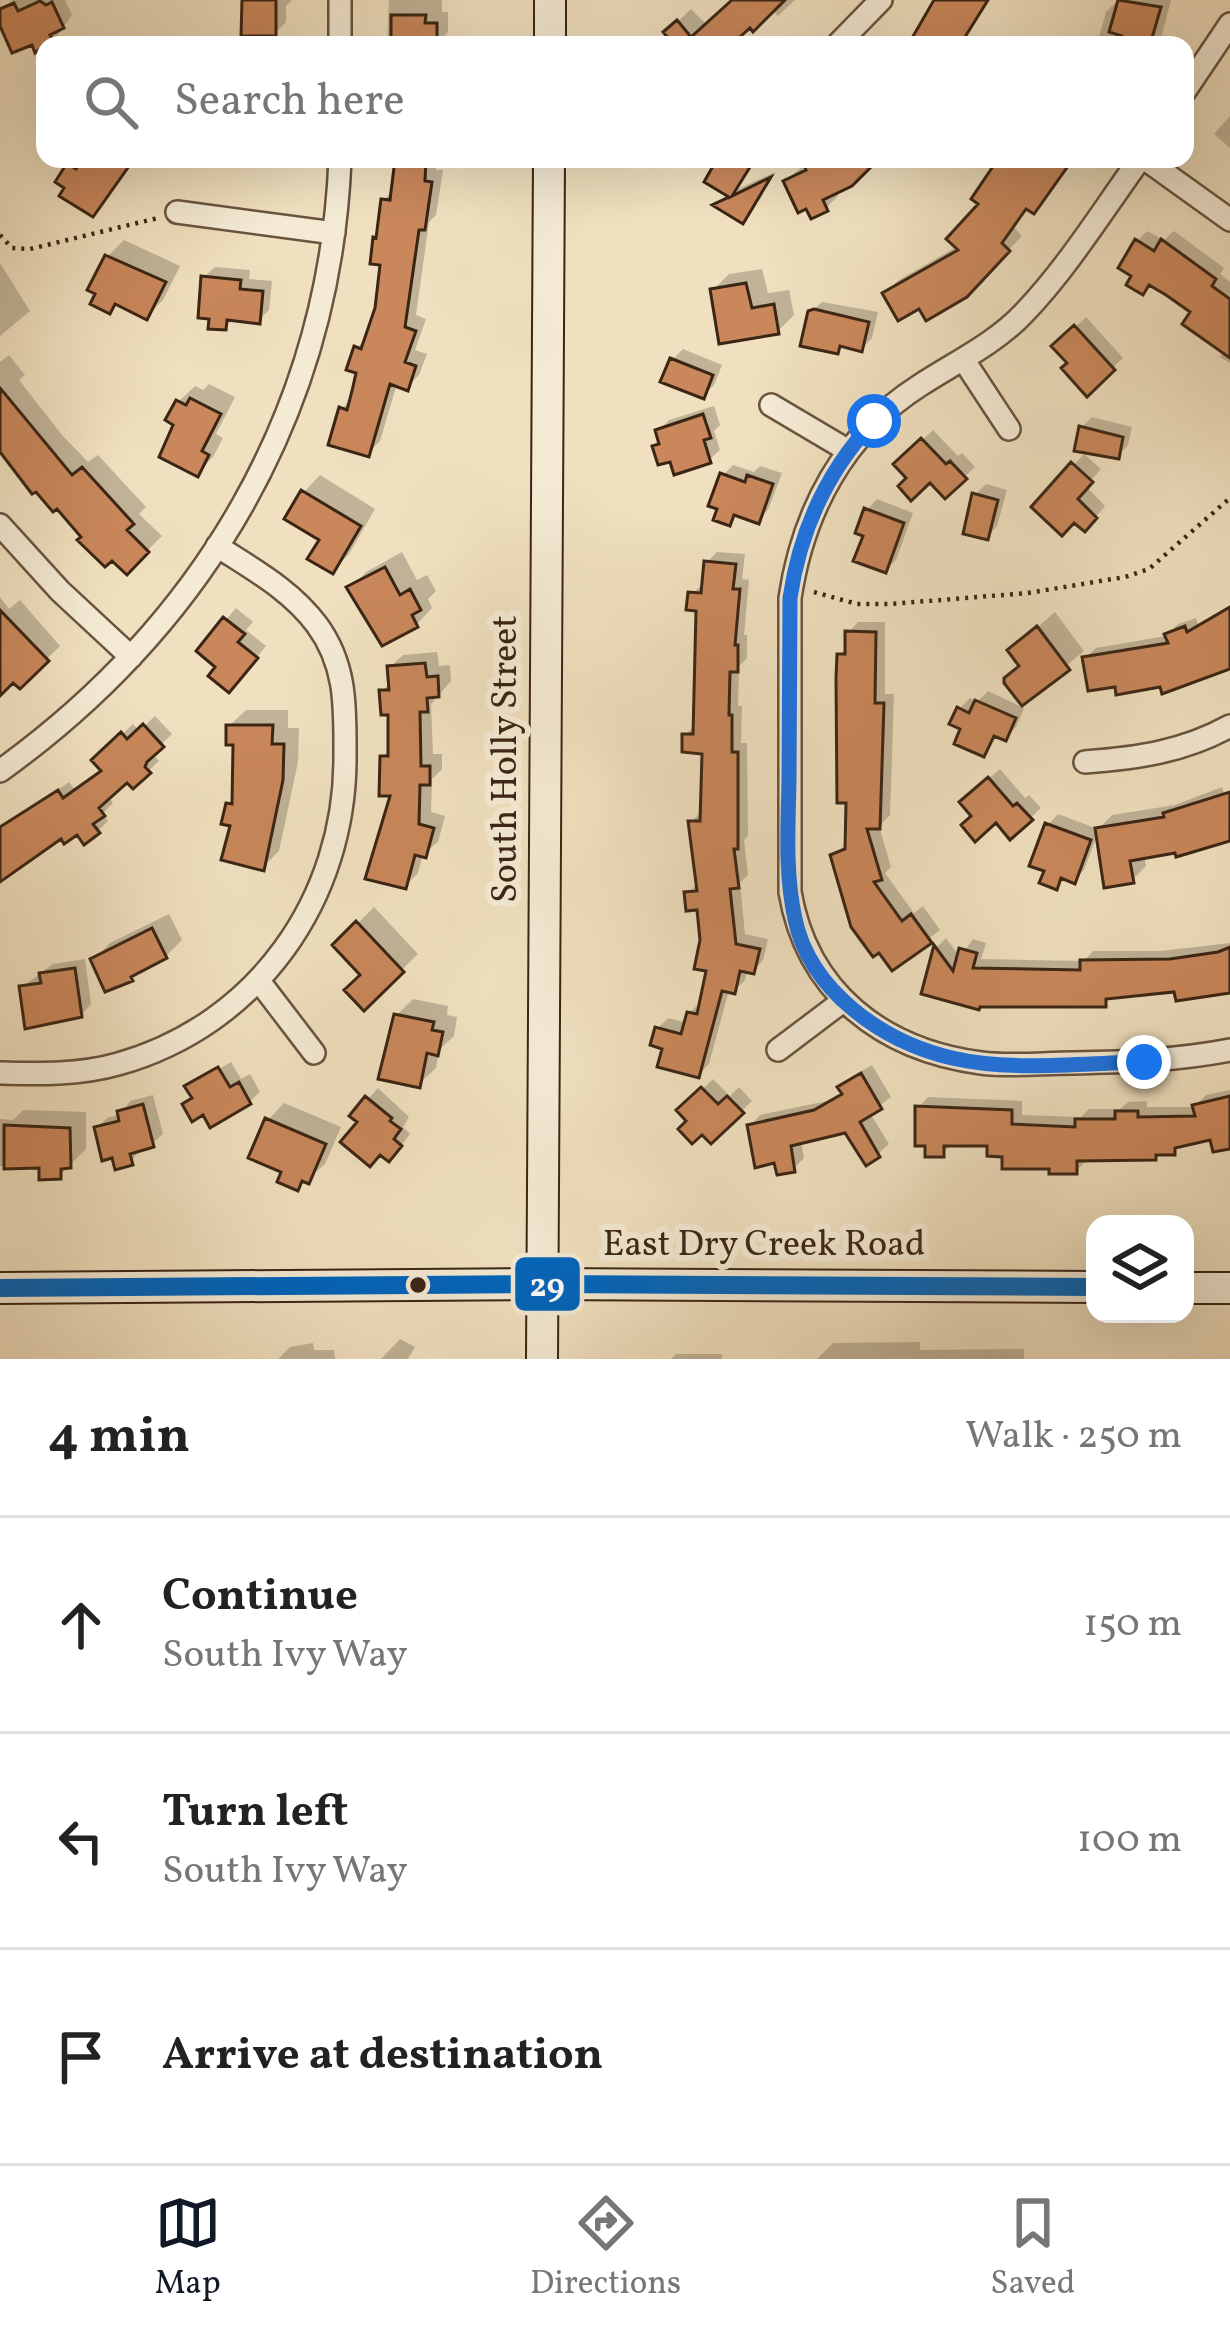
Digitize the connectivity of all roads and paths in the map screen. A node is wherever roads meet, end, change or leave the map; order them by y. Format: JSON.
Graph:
{"nodes":[{"id":1,"x":340,"y":0,"type":"edge"},
{"id":2,"x":550,"y":0,"type":"edge"},
{"id":3,"x":881,"y":0,"type":"edge"},
{"id":4,"x":1230,"y":24,"type":"edge"},
{"id":5,"x":340,"y":36,"type":"edge"},
{"id":6,"x":550,"y":36,"type":"edge"},
{"id":7,"x":846,"y":36,"type":"edge"},
{"id":8,"x":1194,"y":78,"type":"edge"},
{"id":9,"x":339,"y":168,"type":"edge"},
{"id":10,"x":550,"y":168,"type":"edge"},
{"id":11,"x":1135,"y":168,"type":"edge"},
{"id":12,"x":1155,"y":168,"type":"edge"},
{"id":13,"x":177,"y":212,"type":"joint"},
{"id":14,"x":1230,"y":220,"type":"edge"},
{"id":15,"x":334,"y":233,"type":"junction"},
{"id":16,"x":0,"y":235,"type":"edge"},
{"id":17,"x":963,"y":358,"type":"junction"},
{"id":18,"x":771,"y":405,"type":"dead end"},
{"id":19,"x":1009,"y":429,"type":"dead end"},
{"id":20,"x":847,"y":450,"type":"junction"},
{"id":21,"x":1230,"y":498,"type":"edge"},
{"id":22,"x":0,"y":525,"type":"edge"},
{"id":23,"x":217,"y":546,"type":"junction"},
{"id":24,"x":792,"y":583,"type":"junction"},
{"id":25,"x":131,"y":657,"type":"junction"},
{"id":26,"x":1230,"y":726,"type":"edge"},
{"id":27,"x":1085,"y":762,"type":"dead end"},
{"id":28,"x":0,"y":771,"type":"edge"},
{"id":29,"x":259,"y":981,"type":"junction"},
{"id":30,"x":843,"y":1001,"type":"junction"},
{"id":31,"x":778,"y":1049,"type":"dead end"},
{"id":32,"x":1230,"y":1050,"type":"edge"},
{"id":33,"x":314,"y":1053,"type":"dead end"},
{"id":34,"x":0,"y":1073,"type":"edge"},
{"id":35,"x":544,"y":1284,"type":"junction"},
{"id":36,"x":1086,"y":1287,"type":"edge"},
{"id":37,"x":0,"y":1288,"type":"edge"},
{"id":38,"x":1194,"y":1288,"type":"edge"},
{"id":39,"x":1230,"y":1288,"type":"edge"},
{"id":40,"x":542,"y":1359,"type":"edge"}],
"edges":[{"from":1,"to":5,"type":"street"},
{"from":2,"to":6,"type":"main road"},
{"from":3,"to":7,"type":"street"},
{"from":4,"to":8,"type":"street"},
{"from":9,"to":15,"type":"street"},
{"from":10,"to":35,"type":"main road","name":"South Holly Street"},
{"from":11,"to":17,"type":"street"},
{"from":12,"to":14,"type":"street"},
{"from":13,"to":15,"type":"street"},
{"from":13,"to":16,"type":"path"},
{"from":15,"to":23,"type":"street"},
{"from":17,"to":19,"type":"street"},
{"from":17,"to":20,"type":"street"},
{"from":18,"to":20,"type":"street"},
{"from":20,"to":24,"type":"street"},
{"from":21,"to":24,"type":"path"},
{"from":22,"to":25,"type":"street"},
{"from":23,"to":25,"type":"street"},
{"from":23,"to":29,"type":"street"},
{"from":24,"to":30,"type":"street"},
{"from":25,"to":28,"type":"street"},
{"from":26,"to":27,"type":"street"},
{"from":29,"to":33,"type":"street"},
{"from":29,"to":34,"type":"street"},
{"from":30,"to":31,"type":"street"},
{"from":30,"to":32,"type":"street"},
{"from":35,"to":36,"type":"main road","name":"East Dry Creek Road"},
{"from":35,"to":37,"type":"main road","name":"East Dry Creek Road"},
{"from":35,"to":40,"type":"main road","name":"South Holly Street"},
{"from":38,"to":39,"type":"main road"}]}
